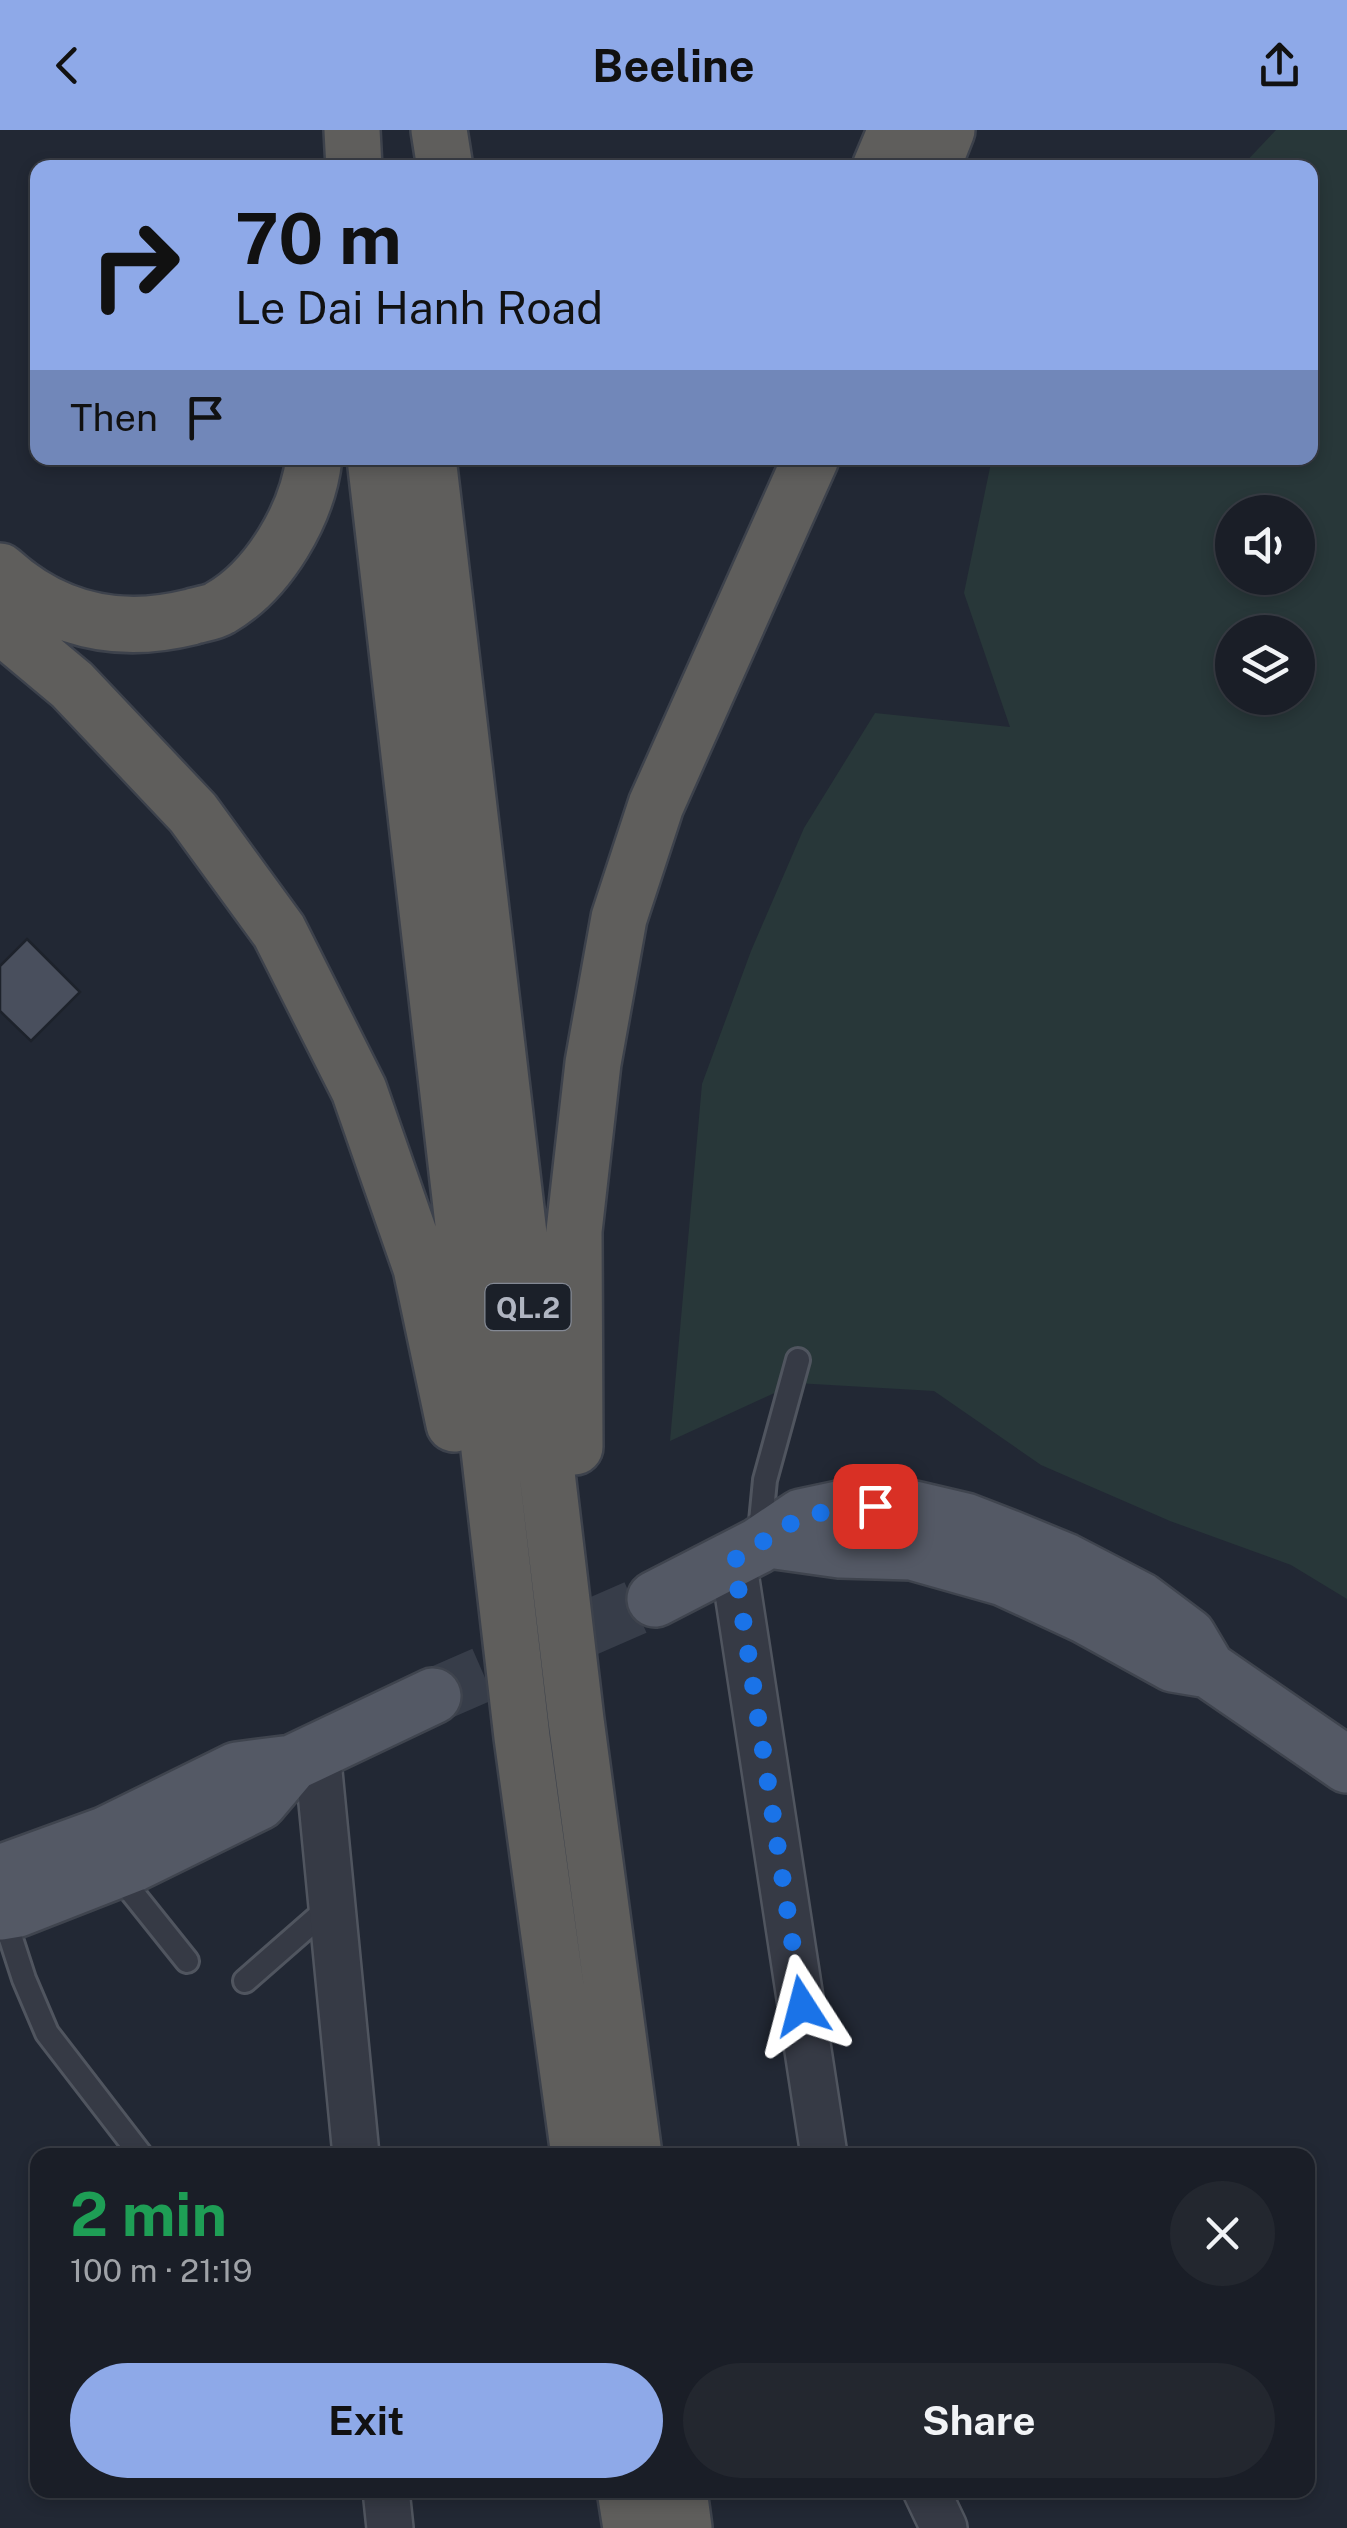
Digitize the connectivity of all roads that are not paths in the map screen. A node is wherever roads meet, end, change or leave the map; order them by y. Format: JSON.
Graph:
{"nodes":[{"id":1,"x":330,"y":130,"type":"edge"},
{"id":2,"x":352,"y":130,"type":"edge"},
{"id":3,"x":408,"y":130,"type":"edge"},
{"id":4,"x":439,"y":130,"type":"edge"},
{"id":5,"x":896,"y":130,"type":"edge"},
{"id":6,"x":947,"y":130,"type":"edge"},
{"id":7,"x":328,"y":160,"type":"edge"},
{"id":8,"x":354,"y":160,"type":"edge"},
{"id":9,"x":410,"y":160,"type":"edge"},
{"id":10,"x":443,"y":160,"type":"edge"},
{"id":11,"x":883,"y":160,"type":"edge"},
{"id":12,"x":935,"y":160,"type":"edge"},
{"id":13,"x":313,"y":465,"type":"edge"},
{"id":14,"x":376,"y":465,"type":"edge"},
{"id":15,"x":429,"y":465,"type":"edge"},
{"id":16,"x":808,"y":465,"type":"edge"},
{"id":17,"x":0,"y":571,"type":"edge"},
{"id":18,"x":0,"y":625,"type":"edge"},
{"id":19,"x":798,"y":1360,"type":"dead end"},
{"id":20,"x":754,"y":1549,"type":"junction"},
{"id":21,"x":655,"y":1599,"type":"tunnel mouth"},
{"id":22,"x":434,"y":1696,"type":"tunnel mouth"},
{"id":23,"x":576,"y":1720,"type":"junction"},
{"id":24,"x":522,"y":1737,"type":"junction"},
{"id":25,"x":304,"y":1757,"type":"junction"},
{"id":26,"x":1347,"y":1765,"type":"edge"},
{"id":27,"x":115,"y":1872,"type":"junction"},
{"id":28,"x":1,"y":1899,"type":"edge"},
{"id":29,"x":333,"y":1904,"type":"junction"},
{"id":30,"x":187,"y":1961,"type":"dead end"},
{"id":31,"x":246,"y":1981,"type":"dead end"},
{"id":32,"x":137,"y":2148,"type":"edge"},
{"id":33,"x":355,"y":2148,"type":"edge"},
{"id":34,"x":578,"y":2148,"type":"edge"},
{"id":35,"x":633,"y":2148,"type":"edge"},
{"id":36,"x":823,"y":2148,"type":"edge"},
{"id":37,"x":387,"y":2498,"type":"edge"},
{"id":38,"x":627,"y":2498,"type":"edge"},
{"id":39,"x":680,"y":2498,"type":"edge"},
{"id":40,"x":930,"y":2498,"type":"edge"},
{"id":41,"x":390,"y":2528,"type":"edge"},
{"id":42,"x":630,"y":2528,"type":"edge"},
{"id":43,"x":684,"y":2528,"type":"edge"},
{"id":44,"x":944,"y":2528,"type":"edge"}],
"edges":[{"from":1,"to":7,"type":"highway"},
{"from":2,"to":8,"type":"highway"},
{"from":3,"to":9,"type":"highway"},
{"from":4,"to":10,"type":"highway"},
{"from":5,"to":11,"type":"highway"},
{"from":6,"to":12,"type":"highway"},
{"from":13,"to":17,"type":"highway"},
{"from":14,"to":24,"type":"highway","number":"QL.2"},
{"from":15,"to":23,"type":"highway","number":"QL.2"},
{"from":16,"to":23,"type":"highway"},
{"from":18,"to":24,"type":"highway"},
{"from":19,"to":20,"type":"lane"},
{"from":20,"to":21,"type":"main road"},
{"from":20,"to":26,"type":"main road"},
{"from":20,"to":36,"type":"street"},
{"from":22,"to":25,"type":"main road"},
{"from":23,"to":35,"type":"highway","number":"QL.2"},
{"from":24,"to":34,"type":"highway","number":"QL.2"},
{"from":25,"to":27,"type":"main road"},
{"from":25,"to":28,"type":"main road"},
{"from":25,"to":29,"type":"street"},
{"from":27,"to":28,"type":"main road"},
{"from":27,"to":30,"type":"lane"},
{"from":28,"to":32,"type":"lane"},
{"from":29,"to":31,"type":"lane"},
{"from":29,"to":33,"type":"street"},
{"from":37,"to":41,"type":"street"},
{"from":38,"to":42,"type":"highway"},
{"from":39,"to":43,"type":"highway"},
{"from":40,"to":44,"type":"street"}]}
